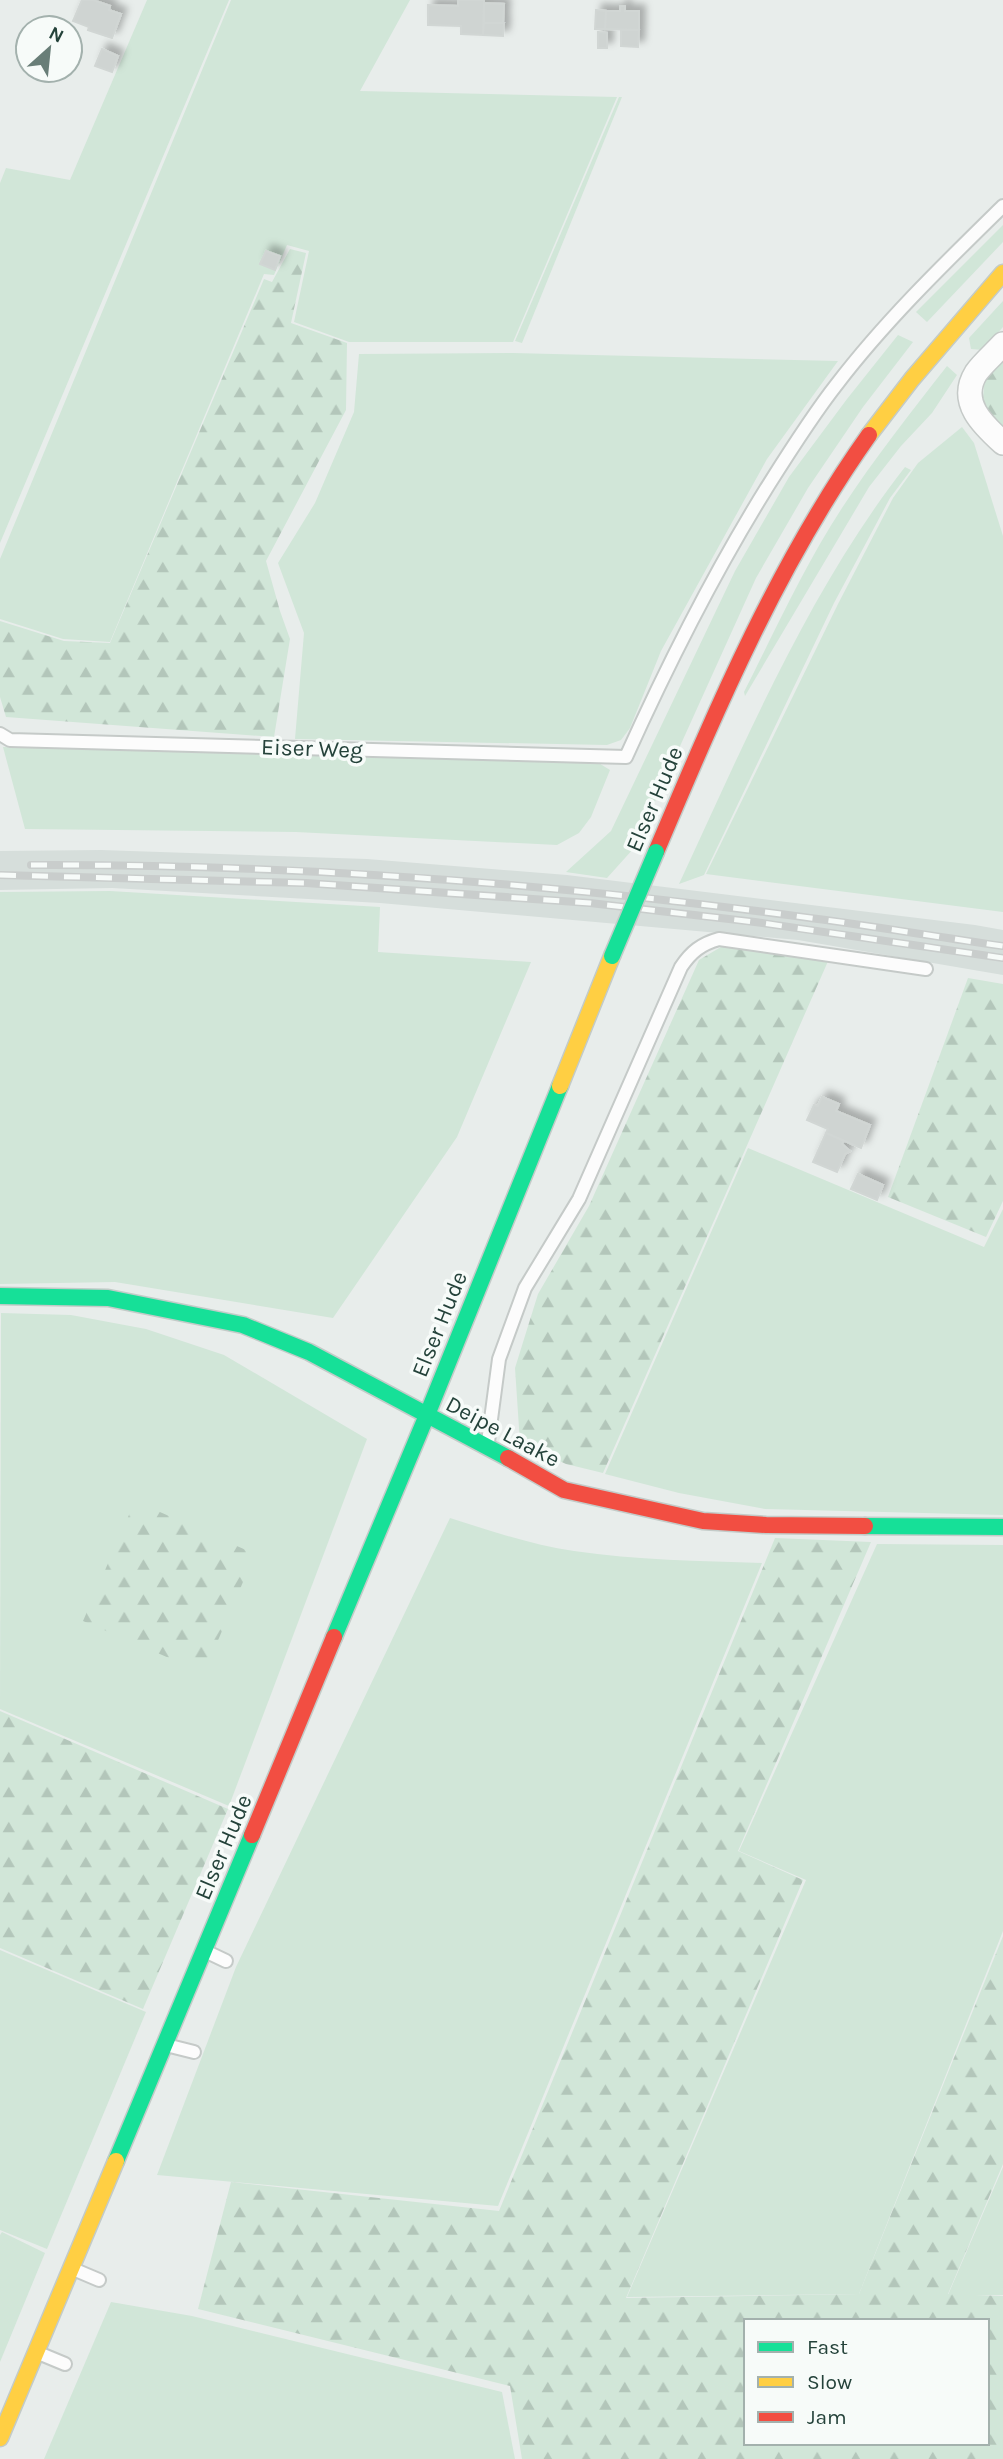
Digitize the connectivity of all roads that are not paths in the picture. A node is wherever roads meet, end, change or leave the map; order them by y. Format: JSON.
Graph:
{"nodes":[{"id":1,"x":1003,"y":206,"type":"edge"},
{"id":2,"x":1003,"y":273,"type":"edge"},
{"id":3,"x":1003,"y":344,"type":"edge"},
{"id":4,"x":1003,"y":443,"type":"edge"},
{"id":5,"x":0,"y":734,"type":"edge"},
{"id":6,"x":926,"y":970,"type":"dead end"},
{"id":7,"x":0,"y":1296,"type":"edge"},
{"id":8,"x":427,"y":1415,"type":"junction"},
{"id":9,"x":487,"y":1446,"type":"junction"},
{"id":10,"x":1003,"y":1527,"type":"edge"},
{"id":11,"x":204,"y":1951,"type":"junction"},
{"id":12,"x":226,"y":1961,"type":"dead end"},
{"id":13,"x":166,"y":2045,"type":"junction"},
{"id":14,"x":194,"y":2052,"type":"dead end"},
{"id":15,"x":71,"y":2268,"type":"junction"},
{"id":16,"x":99,"y":2280,"type":"dead end"},
{"id":17,"x":36,"y":2352,"type":"junction"},
{"id":18,"x":65,"y":2364,"type":"dead end"},
{"id":19,"x":0,"y":2438,"type":"edge"}],
"edges":[{"from":1,"to":5,"type":"lane","name":"Eiser Weg"},
{"from":2,"to":8,"type":"street","name":"Elser Hude","bridge":true},
{"from":3,"to":4,"type":"street"},
{"from":6,"to":9,"type":"lane"},
{"from":7,"to":8,"type":"street","name":"Deipe Laake"},
{"from":8,"to":9,"type":"street","name":"Deipe Laake"},
{"from":8,"to":11,"type":"street","name":"Elser Hude"},
{"from":9,"to":10,"type":"street","name":"Deipe Laake"},
{"from":11,"to":12,"type":"lane"},
{"from":11,"to":13,"type":"street","name":"Elser Hude"},
{"from":13,"to":14,"type":"lane"},
{"from":13,"to":15,"type":"street","name":"Elser Hude"},
{"from":15,"to":16,"type":"lane"},
{"from":15,"to":17,"type":"street","name":"Elser Hude"},
{"from":17,"to":18,"type":"lane"},
{"from":17,"to":19,"type":"street","name":"Elser Hude"}]}
